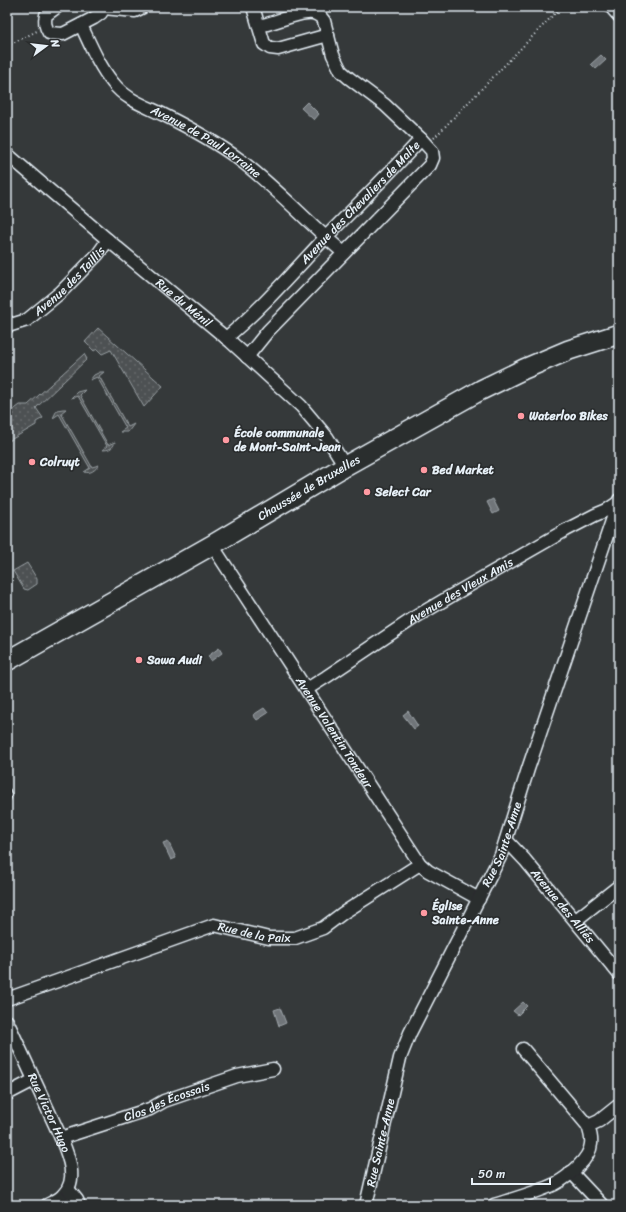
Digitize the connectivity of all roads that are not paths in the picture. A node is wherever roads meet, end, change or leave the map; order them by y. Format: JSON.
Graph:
{"nodes":[{"id":1,"x":57,"y":7,"type":"edge"},
{"id":2,"x":143,"y":7,"type":"edge"},
{"id":3,"x":253,"y":7,"type":"edge"},
{"id":4,"x":611,"y":7,"type":"edge"},
{"id":5,"x":104,"y":8,"type":"edge"},
{"id":6,"x":619,"y":16,"type":"edge"},
{"id":7,"x":81,"y":24,"type":"junction"},
{"id":8,"x":259,"y":26,"type":"junction"},
{"id":9,"x":328,"y":34,"type":"junction"},
{"id":10,"x":421,"y":139,"type":"junction"},
{"id":11,"x":7,"y":154,"type":"edge"},
{"id":12,"x":326,"y":237,"type":"junction"},
{"id":13,"x":108,"y":240,"type":"junction"},
{"id":14,"x":344,"y":253,"type":"junction"},
{"id":15,"x":8,"y":326,"type":"edge"},
{"id":16,"x":619,"y":334,"type":"edge"},
{"id":17,"x":226,"y":338,"type":"junction"},
{"id":18,"x":248,"y":357,"type":"junction"},
{"id":19,"x":345,"y":466,"type":"junction"},
{"id":20,"x":619,"y":501,"type":"edge"},
{"id":21,"x":212,"y":544,"type":"junction"},
{"id":22,"x":7,"y":661,"type":"edge"},
{"id":23,"x":307,"y":689,"type":"junction"},
{"id":24,"x":7,"y":792,"type":"edge"},
{"id":25,"x":7,"y":798,"type":"edge"},
{"id":26,"x":506,"y":840,"type":"junction"},
{"id":27,"x":420,"y":864,"type":"junction"},
{"id":28,"x":619,"y":886,"type":"edge"},
{"id":29,"x":479,"y":899,"type":"junction"},
{"id":30,"x":576,"y":920,"type":"junction"},
{"id":31,"x":619,"y":974,"type":"edge"},
{"id":32,"x":7,"y":999,"type":"edge"},
{"id":33,"x":7,"y":1021,"type":"edge"},
{"id":34,"x":523,"y":1050,"type":"dead end"},
{"id":35,"x":273,"y":1070,"type":"dead end"},
{"id":36,"x":34,"y":1080,"type":"junction"},
{"id":37,"x":7,"y":1094,"type":"edge"},
{"id":38,"x":619,"y":1105,"type":"edge"},
{"id":39,"x":588,"y":1126,"type":"junction"},
{"id":40,"x":61,"y":1138,"type":"junction"},
{"id":41,"x":571,"y":1172,"type":"junction"},
{"id":42,"x":68,"y":1189,"type":"junction"},
{"id":43,"x":46,"y":1205,"type":"edge"},
{"id":44,"x":79,"y":1205,"type":"edge"},
{"id":45,"x":366,"y":1205,"type":"edge"},
{"id":46,"x":494,"y":1205,"type":"edge"},
{"id":47,"x":602,"y":1205,"type":"edge"}],
"edges":[{"from":1,"to":7,"type":"street"},
{"from":2,"to":5,"type":"street"},
{"from":3,"to":8,"type":"street"},
{"from":4,"to":6,"type":"street"},
{"from":5,"to":7,"type":"street"},
{"from":7,"to":12,"type":"street","name":"Avenue de Paul Lorraine"},
{"from":8,"to":9,"type":"street"},
{"from":8,"to":9,"type":"street"},
{"from":9,"to":10,"type":"street"},
{"from":10,"to":12,"type":"street","name":"Avenue des Chevaliers de Malte"},
{"from":10,"to":14,"type":"street","name":"Avenue des Chevaliers de Malte"},
{"from":11,"to":13,"type":"street","name":"Rue du Ménil"},
{"from":12,"to":14,"type":"street","name":"Avenue de Paul Lorraine"},
{"from":12,"to":17,"type":"street","name":"Avenue des Chevaliers de Malte"},
{"from":13,"to":15,"type":"street","name":"Avenue des Taillis"},
{"from":13,"to":17,"type":"street","name":"Rue du Ménil"},
{"from":14,"to":18,"type":"street","name":"Avenue des Chevaliers de Malte"},
{"from":16,"to":19,"type":"main road","name":"Chaussée de Bruxelles"},
{"from":17,"to":18,"type":"street","name":"Rue du Ménil"},
{"from":18,"to":19,"type":"street","name":"Rue du Ménil"},
{"from":19,"to":21,"type":"main road","name":"Chaussée de Bruxelles"},
{"from":20,"to":23,"type":"street","name":"Avenue des Vieux Amis"},
{"from":20,"to":26,"type":"street","name":"Rue Sainte-Anne"},
{"from":21,"to":22,"type":"main road","name":"Chaussée de Bruxelles"},
{"from":21,"to":23,"type":"street","name":"Avenue Valentin Tondeur"},
{"from":23,"to":27,"type":"street","name":"Avenue Valentin Tondeur"},
{"from":24,"to":25,"type":"lane"},
{"from":26,"to":29,"type":"street","name":"Rue Sainte-Anne"},
{"from":26,"to":30,"type":"street","name":"Avenue des Alliés"},
{"from":27,"to":29,"type":"street","name":"Avenue Valentin Tondeur"},
{"from":27,"to":32,"type":"street","name":"Rue de la Paix"},
{"from":28,"to":30,"type":"street"},
{"from":29,"to":45,"type":"street","name":"Rue Sainte-Anne"},
{"from":30,"to":31,"type":"street","name":"Avenue des Alliés"},
{"from":33,"to":36,"type":"street","name":"Rue Victor Hugo"},
{"from":34,"to":39,"type":"street"},
{"from":35,"to":40,"type":"street","name":"Clos des Écossais"},
{"from":36,"to":37,"type":"street"},
{"from":36,"to":40,"type":"street","name":"Rue Victor Hugo"},
{"from":38,"to":39,"type":"street"},
{"from":39,"to":41,"type":"street"},
{"from":40,"to":42,"type":"street","name":"Rue Victor Hugo"},
{"from":41,"to":46,"type":"street"},
{"from":41,"to":47,"type":"street"},
{"from":42,"to":43,"type":"street"},
{"from":42,"to":44,"type":"street"}]}
